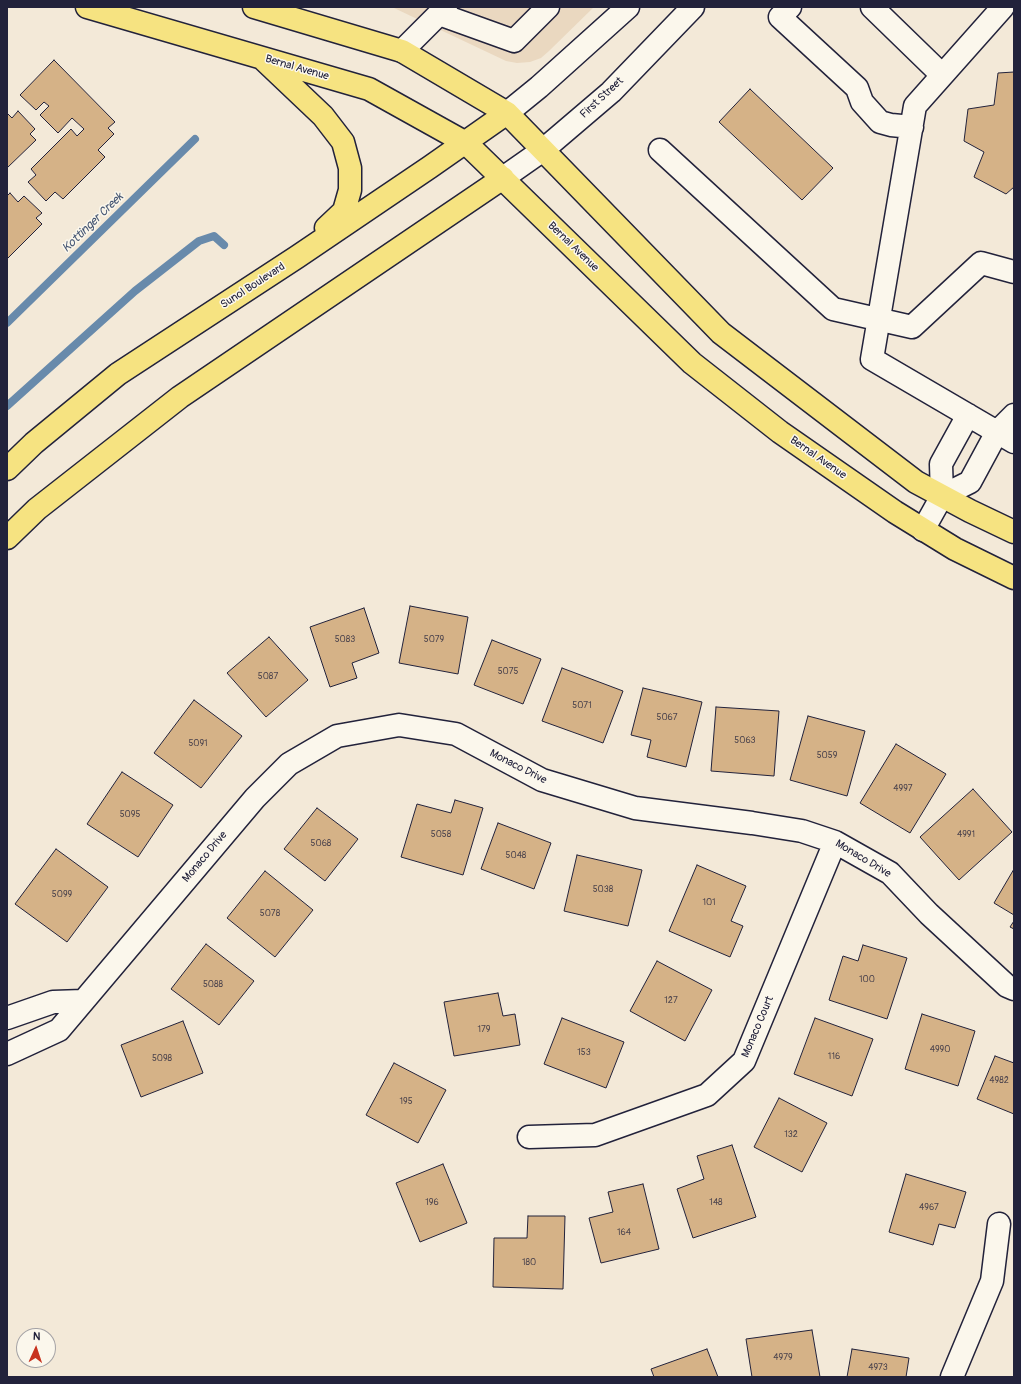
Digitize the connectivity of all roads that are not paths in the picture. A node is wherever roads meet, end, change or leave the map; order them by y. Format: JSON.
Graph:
{"nodes":[{"id":1,"x":87,"y":7,"type":"edge"},
{"id":2,"x":254,"y":7,"type":"edge"},
{"id":3,"x":548,"y":7,"type":"edge"},
{"id":4,"x":628,"y":7,"type":"edge"},
{"id":5,"x":693,"y":7,"type":"edge"},
{"id":6,"x":790,"y":7,"type":"edge"},
{"id":7,"x":872,"y":7,"type":"edge"},
{"id":8,"x":1002,"y":7,"type":"edge"},
{"id":9,"x":443,"y":11,"type":"edge"},
{"id":10,"x":402,"y":51,"type":"junction"},
{"id":11,"x":260,"y":57,"type":"junction"},
{"id":12,"x":942,"y":75,"type":"junction"},
{"id":13,"x":506,"y":112,"type":"junction"},
{"id":14,"x":912,"y":126,"type":"junction"},
{"id":15,"x":466,"y":142,"type":"junction"},
{"id":16,"x":543,"y":150,"type":"junction"},
{"id":17,"x":660,"y":150,"type":"dead end"},
{"id":18,"x":503,"y":178,"type":"junction"},
{"id":19,"x":297,"y":257,"type":"junction"},
{"id":20,"x":1014,"y":272,"type":"edge"},
{"id":21,"x":879,"y":320,"type":"junction"},
{"id":22,"x":968,"y":415,"type":"junction"},
{"id":23,"x":1014,"y":415,"type":"edge"},
{"id":24,"x":1006,"y":437,"type":"edge"},
{"id":25,"x":7,"y":469,"type":"edge"},
{"id":26,"x":942,"y":496,"type":"junction"},
{"id":27,"x":923,"y":530,"type":"junction"},
{"id":28,"x":1014,"y":532,"type":"edge"},
{"id":29,"x":7,"y":538,"type":"edge"},
{"id":30,"x":1014,"y":578,"type":"edge"},
{"id":31,"x":835,"y":842,"type":"junction"},
{"id":32,"x":1014,"y":990,"type":"edge"},
{"id":33,"x":83,"y":1001,"type":"junction"},
{"id":34,"x":7,"y":1018,"type":"edge"},
{"id":35,"x":7,"y":1054,"type":"edge"},
{"id":36,"x":529,"y":1137,"type":"dead end"},
{"id":37,"x":999,"y":1224,"type":"dead end"},
{"id":38,"x":952,"y":1377,"type":"edge"}],
"edges":[{"from":1,"to":11,"type":"main road","name":"Bernal Avenue"},
{"from":2,"to":10,"type":"main road"},
{"from":3,"to":9,"type":"street"},
{"from":4,"to":13,"type":"street"},
{"from":5,"to":16,"type":"street","name":"First Street"},
{"from":6,"to":14,"type":"street"},
{"from":7,"to":12,"type":"street"},
{"from":8,"to":12,"type":"street"},
{"from":9,"to":10,"type":"street"},
{"from":10,"to":13,"type":"main road"},
{"from":11,"to":15,"type":"main road","name":"Bernal Avenue"},
{"from":11,"to":19,"type":"main road"},
{"from":12,"to":14,"type":"street"},
{"from":13,"to":15,"type":"main road","name":"Sunol Boulevard"},
{"from":13,"to":16,"type":"main road"},
{"from":14,"to":21,"type":"street"},
{"from":15,"to":18,"type":"main road","name":"Bernal Avenue"},
{"from":15,"to":19,"type":"main road","name":"Sunol Boulevard"},
{"from":16,"to":18,"type":"street","name":"First Street"},
{"from":16,"to":26,"type":"main road"},
{"from":17,"to":21,"type":"street"},
{"from":18,"to":27,"type":"main road","name":"Bernal Avenue"},
{"from":18,"to":29,"type":"main road"},
{"from":19,"to":25,"type":"main road","name":"Sunol Boulevard"},
{"from":20,"to":21,"type":"street"},
{"from":21,"to":22,"type":"street"},
{"from":22,"to":24,"type":"street"},
{"from":22,"to":26,"type":"street"},
{"from":23,"to":24,"type":"street"},
{"from":24,"to":26,"type":"street"},
{"from":26,"to":27,"type":"street"},
{"from":26,"to":28,"type":"main road"},
{"from":27,"to":30,"type":"main road","name":"Bernal Avenue"},
{"from":31,"to":32,"type":"street","name":"Monaco Drive"},
{"from":31,"to":33,"type":"street","name":"Monaco Drive"},
{"from":31,"to":36,"type":"street","name":"Monaco Court"},
{"from":33,"to":34,"type":"street"},
{"from":33,"to":35,"type":"street","name":"Monaco Drive"},
{"from":37,"to":38,"type":"street"}]}
